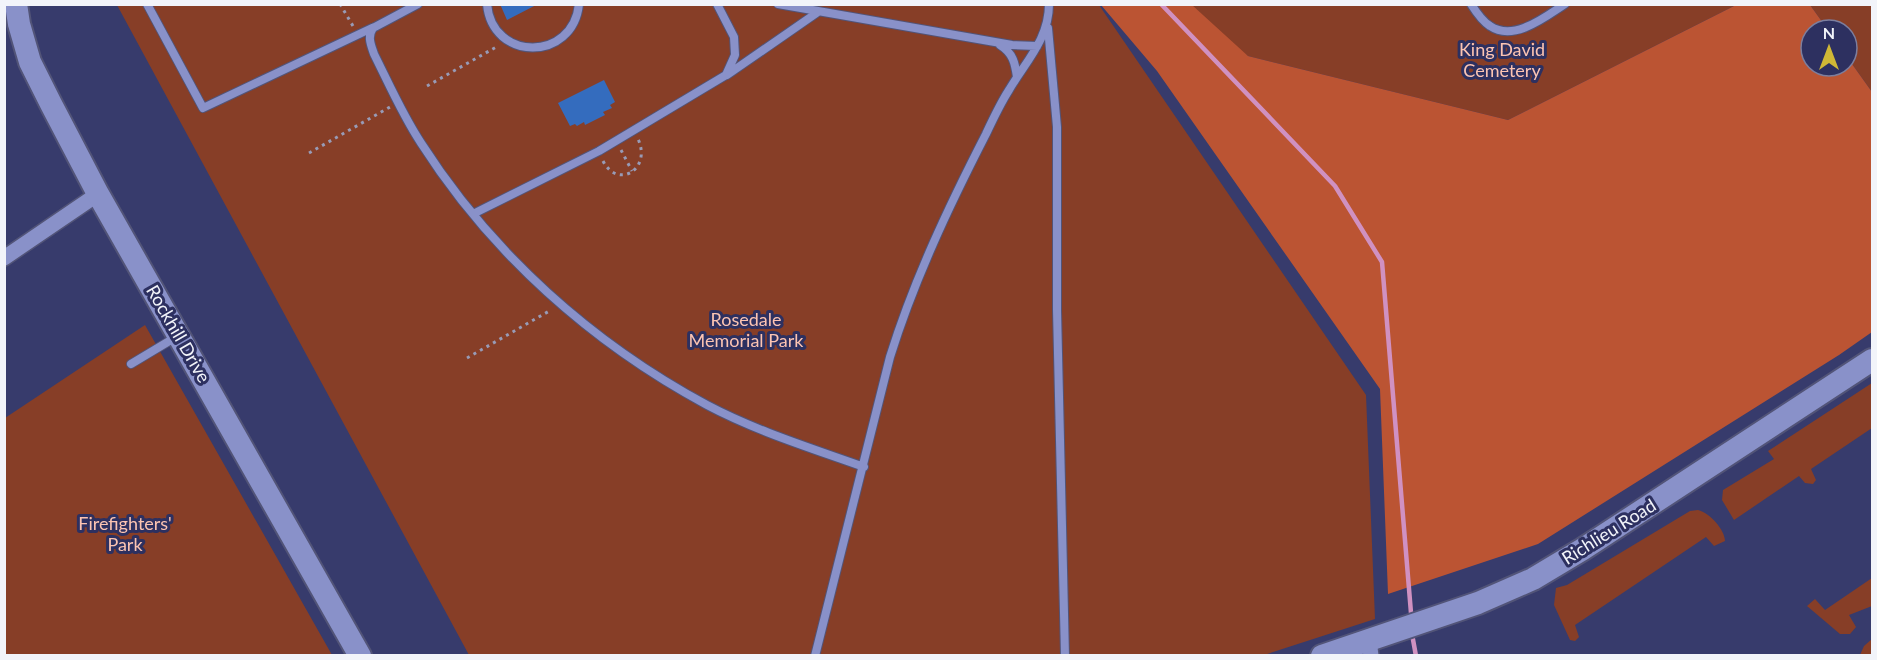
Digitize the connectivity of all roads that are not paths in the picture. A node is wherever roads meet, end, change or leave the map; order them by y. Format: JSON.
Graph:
{"nodes":[{"id":1,"x":16,"y":4,"type":"edge"},
{"id":2,"x":147,"y":4,"type":"edge"},
{"id":3,"x":418,"y":4,"type":"edge"},
{"id":4,"x":487,"y":4,"type":"edge"},
{"id":5,"x":579,"y":4,"type":"edge"},
{"id":6,"x":717,"y":4,"type":"edge"},
{"id":7,"x":778,"y":4,"type":"edge"},
{"id":8,"x":1049,"y":4,"type":"edge"},
{"id":9,"x":1471,"y":4,"type":"edge"},
{"id":10,"x":1565,"y":4,"type":"edge"},
{"id":11,"x":818,"y":12,"type":"junction"},
{"id":12,"x":1048,"y":21,"type":"junction"},
{"id":13,"x":373,"y":28,"type":"junction"},
{"id":14,"x":996,"y":43,"type":"junction"},
{"id":15,"x":1037,"y":46,"type":"junction"},
{"id":16,"x":726,"y":75,"type":"junction"},
{"id":17,"x":1017,"y":78,"type":"junction"},
{"id":18,"x":98,"y":194,"type":"junction"},
{"id":19,"x":473,"y":214,"type":"junction"},
{"id":20,"x":4,"y":258,"type":"edge"},
{"id":21,"x":179,"y":336,"type":"junction"},
{"id":22,"x":1872,"y":360,"type":"edge"},
{"id":23,"x":131,"y":364,"type":"dead end"},
{"id":24,"x":864,"y":466,"type":"junction"},
{"id":25,"x":1370,"y":648,"type":"edge"},
{"id":26,"x":360,"y":656,"type":"edge"},
{"id":27,"x":815,"y":656,"type":"edge"},
{"id":28,"x":1065,"y":656,"type":"edge"},
{"id":29,"x":1322,"y":656,"type":"edge"}],
"edges":[{"from":1,"to":18,"type":"street","name":"Rockhill Drive"},
{"from":2,"to":13,"type":"lane"},
{"from":3,"to":13,"type":"lane"},
{"from":4,"to":5,"type":"lane"},
{"from":6,"to":16,"type":"lane"},
{"from":7,"to":11,"type":"lane"},
{"from":8,"to":12,"type":"lane"},
{"from":9,"to":10,"type":"lane"},
{"from":11,"to":14,"type":"lane"},
{"from":11,"to":16,"type":"lane"},
{"from":12,"to":15,"type":"lane"},
{"from":12,"to":28,"type":"lane"},
{"from":13,"to":19,"type":"lane"},
{"from":14,"to":15,"type":"lane"},
{"from":14,"to":17,"type":"lane"},
{"from":15,"to":17,"type":"lane"},
{"from":16,"to":19,"type":"lane"},
{"from":17,"to":24,"type":"lane"},
{"from":18,"to":20,"type":"street"},
{"from":18,"to":21,"type":"street","name":"Rockhill Drive"},
{"from":19,"to":24,"type":"lane"},
{"from":21,"to":23,"type":"lane"},
{"from":21,"to":26,"type":"street","name":"Rockhill Drive"},
{"from":22,"to":25,"type":"street","name":"Richlieu Road"},
{"from":24,"to":27,"type":"lane"},
{"from":25,"to":29,"type":"street","name":"Richlieu Road"}]}
